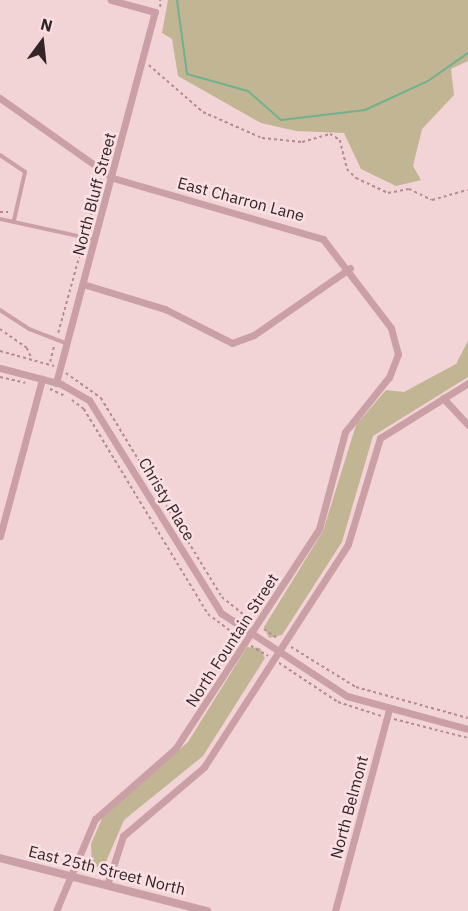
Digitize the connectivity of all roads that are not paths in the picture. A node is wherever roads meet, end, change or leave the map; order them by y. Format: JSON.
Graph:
{"nodes":[{"id":1,"x":111,"y":0,"type":"edge"},
{"id":2,"x":0,"y":98,"type":"edge"},
{"id":3,"x":0,"y":155,"type":"edge"},
{"id":4,"x":113,"y":178,"type":"junction"},
{"id":5,"x":0,"y":219,"type":"edge"},
{"id":6,"x":14,"y":220,"type":"junction"},
{"id":7,"x":96,"y":240,"type":"junction"},
{"id":8,"x":350,"y":268,"type":"junction"},
{"id":9,"x":83,"y":284,"type":"junction"},
{"id":10,"x":0,"y":310,"type":"edge"},
{"id":11,"x":67,"y":343,"type":"junction"},
{"id":12,"x":396,"y":361,"type":"joint"},
{"id":13,"x":0,"y":368,"type":"edge"},
{"id":14,"x":41,"y":383,"type":"junction"},
{"id":15,"x":56,"y":383,"type":"junction"},
{"id":16,"x":468,"y":383,"type":"edge"},
{"id":17,"x":443,"y":398,"type":"junction"},
{"id":18,"x":468,"y":425,"type":"edge"},
{"id":19,"x":0,"y":536,"type":"edge"},
{"id":20,"x":252,"y":634,"type":"junction"},
{"id":21,"x":279,"y":652,"type":"junction"},
{"id":22,"x":388,"y":713,"type":"junction"},
{"id":23,"x":468,"y":729,"type":"edge"},
{"id":24,"x":0,"y":858,"type":"edge"},
{"id":25,"x":73,"y":877,"type":"junction"},
{"id":26,"x":107,"y":885,"type":"junction"},
{"id":27,"x":56,"y":911,"type":"edge"},
{"id":28,"x":207,"y":911,"type":"edge"},
{"id":29,"x":335,"y":911,"type":"edge"}],
"edges":[{"from":1,"to":4,"type":"street","name":"North Bluff Street"},
{"from":2,"to":4,"type":"street"},
{"from":3,"to":6,"type":"lane"},
{"from":4,"to":7,"type":"street","name":"North Bluff Street"},
{"from":4,"to":8,"type":"street","name":"East Charron Lane"},
{"from":5,"to":6,"type":"lane"},
{"from":6,"to":7,"type":"lane"},
{"from":7,"to":9,"type":"street","name":"North Bluff Street"},
{"from":8,"to":9,"type":"street"},
{"from":8,"to":12,"type":"street","name":"East Charron Lane"},
{"from":9,"to":11,"type":"street","name":"North Bluff Street"},
{"from":10,"to":11,"type":"lane"},
{"from":11,"to":15,"type":"street","name":"North Bluff Street"},
{"from":12,"to":20,"type":"street","name":"North Fountain Street"},
{"from":13,"to":14,"type":"street","name":"Christy Place"},
{"from":14,"to":15,"type":"street","name":"Christy Place"},
{"from":14,"to":19,"type":"street"},
{"from":15,"to":20,"type":"street","name":"Christy Place"},
{"from":16,"to":17,"type":"street"},
{"from":17,"to":18,"type":"street"},
{"from":17,"to":21,"type":"street"},
{"from":20,"to":21,"type":"street","name":"Christy Place"},
{"from":20,"to":25,"type":"street","name":"North Fountain Street"},
{"from":21,"to":22,"type":"street","name":"Christy Place"},
{"from":21,"to":26,"type":"street"},
{"from":22,"to":23,"type":"street","name":"Christy Place"},
{"from":22,"to":29,"type":"street","name":"North Belmont"},
{"from":24,"to":25,"type":"street","name":"East 25th Street North"},
{"from":25,"to":26,"type":"street","name":"East 25th Street North"},
{"from":25,"to":27,"type":"street","name":"North Fountain Street"},
{"from":26,"to":28,"type":"street","name":"East 25th Street North"}]}
